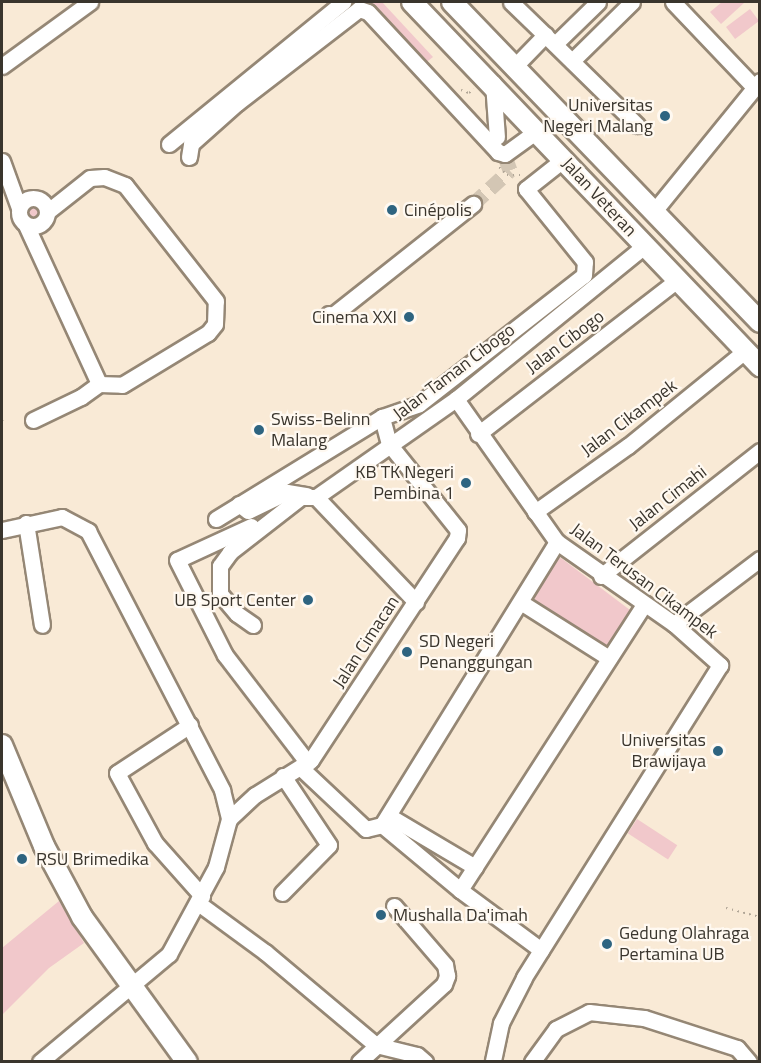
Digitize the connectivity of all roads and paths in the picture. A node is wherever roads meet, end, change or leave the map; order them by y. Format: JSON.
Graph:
{"nodes":[{"id":1,"x":90,"y":2,"type":"edge"},
{"id":2,"x":343,"y":2,"type":"edge"},
{"id":3,"x":412,"y":2,"type":"edge"},
{"id":4,"x":452,"y":2,"type":"edge"},
{"id":5,"x":511,"y":2,"type":"edge"},
{"id":6,"x":598,"y":2,"type":"edge"},
{"id":7,"x":632,"y":2,"type":"edge"},
{"id":8,"x":673,"y":2,"type":"edge"},
{"id":9,"x":550,"y":40,"type":"junction"},
{"id":10,"x":572,"y":61,"type":"junction"},
{"id":11,"x":2,"y":66,"type":"edge"},
{"id":12,"x":514,"y":67,"type":"junction"},
{"id":13,"x":493,"y":83,"type":"junction"},
{"id":14,"x":757,"y":84,"type":"edge"},
{"id":15,"x":474,"y":89,"type":"dead end"},
{"id":16,"x":469,"y":93,"type":"dead end"},
{"id":17,"x":225,"y":106,"type":"junction"},
{"id":18,"x":638,"y":125,"type":"dead end"},
{"id":19,"x":537,"y":131,"type":"junction"},
{"id":20,"x":497,"y":137,"type":"tunnel mouth"},
{"id":21,"x":169,"y":144,"type":"dead end"},
{"id":22,"x":189,"y":157,"type":"dead end"},
{"id":23,"x":564,"y":159,"type":"junction"},
{"id":24,"x":2,"y":161,"type":"edge"},
{"id":25,"x":15,"y":191,"type":"junction"},
{"id":26,"x":473,"y":204,"type":"tunnel mouth"},
{"id":27,"x":41,"y":210,"type":"junction"},
{"id":28,"x":655,"y":210,"type":"junction"},
{"id":29,"x":644,"y":246,"type":"junction"},
{"id":30,"x":676,"y":281,"type":"junction"},
{"id":31,"x":330,"y":314,"type":"dead end"},
{"id":32,"x":759,"y":322,"type":"edge"},
{"id":33,"x":745,"y":351,"type":"junction"},
{"id":34,"x":759,"y":366,"type":"edge"},
{"id":35,"x":99,"y":384,"type":"junction"},
{"id":36,"x":456,"y":399,"type":"junction"},
{"id":37,"x":385,"y":416,"type":"junction"},
{"id":38,"x":7,"y":418,"type":"dead end"},
{"id":39,"x":2,"y":420,"type":"edge"},
{"id":40,"x":33,"y":420,"type":"dead end"},
{"id":41,"x":478,"y":434,"type":"junction"},
{"id":42,"x":392,"y":441,"type":"junction"},
{"id":43,"x":759,"y":451,"type":"edge"},
{"id":44,"x":311,"y":496,"type":"junction"},
{"id":45,"x":238,"y":504,"type":"junction"},
{"id":46,"x":535,"y":512,"type":"junction"},
{"id":47,"x":281,"y":514,"type":"junction"},
{"id":48,"x":216,"y":519,"type":"dead end"},
{"id":49,"x":26,"y":523,"type":"junction"},
{"id":50,"x":2,"y":530,"type":"edge"},
{"id":51,"x":557,"y":542,"type":"junction"},
{"id":52,"x":759,"y":559,"type":"edge"},
{"id":53,"x":601,"y":576,"type":"junction"},
{"id":54,"x":416,"y":602,"type":"junction"},
{"id":55,"x":522,"y":603,"type":"junction"},
{"id":56,"x":644,"y":604,"type":"junction"},
{"id":57,"x":674,"y":624,"type":"junction"},
{"id":58,"x":42,"y":625,"type":"dead end"},
{"id":59,"x":254,"y":625,"type":"dead end"},
{"id":60,"x":609,"y":658,"type":"junction"},
{"id":61,"x":190,"y":725,"type":"junction"},
{"id":62,"x":2,"y":746,"type":"edge"},
{"id":63,"x":304,"y":766,"type":"junction"},
{"id":64,"x":284,"y":776,"type":"junction"},
{"id":65,"x":229,"y":819,"type":"junction"},
{"id":66,"x":385,"y":820,"type":"junction"},
{"id":67,"x":475,"y":867,"type":"junction"},
{"id":68,"x":460,"y":890,"type":"junction"},
{"id":69,"x":282,"y":892,"type":"dead end"},
{"id":70,"x":200,"y":899,"type":"junction"},
{"id":71,"x":394,"y":906,"type":"dead end"},
{"id":72,"x":726,"y":908,"type":"dead end"},
{"id":73,"x":759,"y":917,"type":"edge"},
{"id":74,"x":541,"y":950,"type":"junction"},
{"id":75,"x":131,"y":988,"type":"junction"},
{"id":76,"x":375,"y":1045,"type":"junction"},
{"id":77,"x":40,"y":1062,"type":"edge"},
{"id":78,"x":187,"y":1062,"type":"edge"},
{"id":79,"x":359,"y":1062,"type":"edge"},
{"id":80,"x":425,"y":1062,"type":"edge"},
{"id":81,"x":493,"y":1062,"type":"edge"},
{"id":82,"x":532,"y":1062,"type":"edge"},
{"id":83,"x":749,"y":1062,"type":"edge"}],
"edges":[{"from":1,"to":11,"type":"street"},
{"from":2,"to":17,"type":"street"},
{"from":3,"to":13,"type":"main road","name":"Jalan Veteran"},
{"from":4,"to":12,"type":"main road","name":"Jalan Veteran"},
{"from":5,"to":9,"type":"street"},
{"from":6,"to":9,"type":"street"},
{"from":7,"to":10,"type":"street"},
{"from":8,"to":14,"type":"street"},
{"from":9,"to":10,"type":"street"},
{"from":9,"to":12,"type":"street"},
{"from":10,"to":18,"type":"street"},
{"from":12,"to":28,"type":"main road","name":"Jalan Veteran"},
{"from":13,"to":19,"type":"main road","name":"Jalan Veteran"},
{"from":13,"to":20,"type":"street"},
{"from":14,"to":28,"type":"street"},
{"from":15,"to":16,"type":"path"},
{"from":17,"to":19,"type":"street"},
{"from":17,"to":21,"type":"street"},
{"from":17,"to":22,"type":"street"},
{"from":19,"to":23,"type":"main road","name":"Jalan Veteran"},
{"from":23,"to":29,"type":"main road","name":"Jalan Veteran"},
{"from":23,"to":37,"type":"street"},
{"from":24,"to":25,"type":"street"},
{"from":25,"to":27,"type":"street"},
{"from":25,"to":27,"type":"street"},
{"from":26,"to":31,"type":"street"},
{"from":27,"to":35,"type":"street"},
{"from":27,"to":35,"type":"street"},
{"from":28,"to":32,"type":"main road","name":"Jalan Veteran"},
{"from":29,"to":30,"type":"main road","name":"Jalan Veteran"},
{"from":29,"to":36,"type":"street","name":"Jalan Taman Cibogo"},
{"from":30,"to":33,"type":"main road","name":"Jalan Veteran"},
{"from":30,"to":41,"type":"street","name":"Jalan Cibogo"},
{"from":33,"to":34,"type":"main road","name":"Jalan Veteran"},
{"from":33,"to":46,"type":"street","name":"Jalan Cikampek"},
{"from":35,"to":40,"type":"street"},
{"from":36,"to":41,"type":"street","name":"Jalan Terusan Cikampek"},
{"from":36,"to":42,"type":"street","name":"Jalan Taman Cibogo"},
{"from":37,"to":42,"type":"street"},
{"from":37,"to":45,"type":"street"},
{"from":38,"to":39,"type":"path"},
{"from":41,"to":46,"type":"street","name":"Jalan Terusan Cikampek"},
{"from":42,"to":44,"type":"street","name":"Jalan Taman Cibogo"},
{"from":42,"to":54,"type":"street"},
{"from":43,"to":53,"type":"street","name":"Jalan Cimahi"},
{"from":44,"to":45,"type":"street"},
{"from":44,"to":47,"type":"street","name":"Jalan Taman Cibogo"},
{"from":44,"to":54,"type":"street","name":"Jalan Cimacan"},
{"from":45,"to":48,"type":"street"},
{"from":46,"to":51,"type":"street","name":"Jalan Terusan Cikampek"},
{"from":47,"to":59,"type":"street"},
{"from":47,"to":63,"type":"street"},
{"from":49,"to":50,"type":"street"},
{"from":49,"to":58,"type":"street"},
{"from":49,"to":61,"type":"street"},
{"from":51,"to":53,"type":"street","name":"Jalan Terusan Cikampek"},
{"from":51,"to":55,"type":"street"},
{"from":52,"to":57,"type":"street"},
{"from":53,"to":56,"type":"street","name":"Jalan Terusan Cikampek"},
{"from":54,"to":63,"type":"street","name":"Jalan Cimacan"},
{"from":55,"to":60,"type":"street"},
{"from":55,"to":66,"type":"street"},
{"from":56,"to":57,"type":"street","name":"Jalan Terusan Cikampek"},
{"from":56,"to":60,"type":"street"},
{"from":57,"to":74,"type":"street","name":"Jalan Terusan Cikampek"},
{"from":60,"to":67,"type":"street"},
{"from":61,"to":65,"type":"street"},
{"from":61,"to":70,"type":"street"},
{"from":62,"to":75,"type":"main road"},
{"from":63,"to":64,"type":"street"},
{"from":63,"to":66,"type":"street"},
{"from":64,"to":65,"type":"street"},
{"from":64,"to":69,"type":"street"},
{"from":65,"to":70,"type":"street"},
{"from":66,"to":67,"type":"street"},
{"from":66,"to":68,"type":"street"},
{"from":67,"to":68,"type":"street"},
{"from":68,"to":74,"type":"street"},
{"from":70,"to":75,"type":"street"},
{"from":70,"to":76,"type":"street"},
{"from":71,"to":76,"type":"street"},
{"from":72,"to":73,"type":"path"},
{"from":74,"to":81,"type":"street","name":"Jalan Terusan Cikampek"},
{"from":75,"to":77,"type":"street"},
{"from":75,"to":78,"type":"main road"},
{"from":76,"to":79,"type":"street"},
{"from":76,"to":80,"type":"street"},
{"from":82,"to":83,"type":"street"}]}
